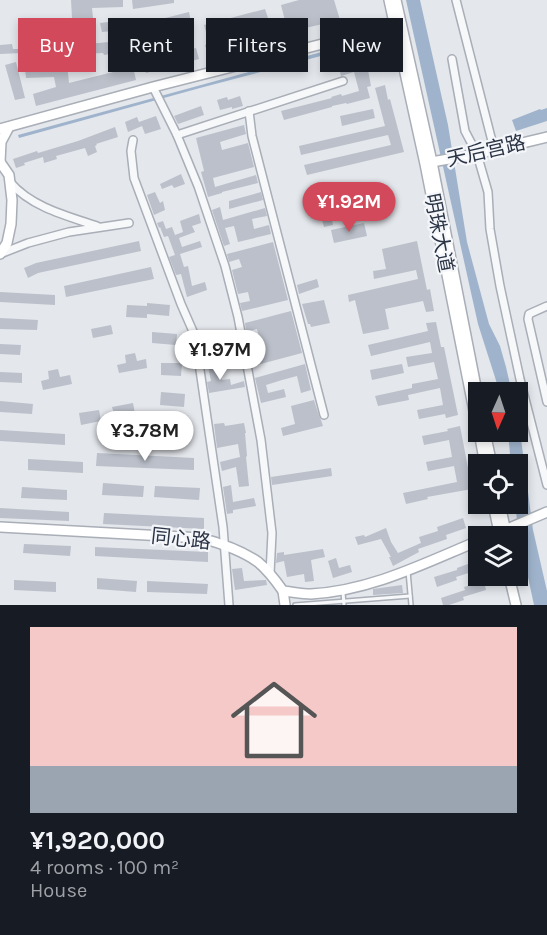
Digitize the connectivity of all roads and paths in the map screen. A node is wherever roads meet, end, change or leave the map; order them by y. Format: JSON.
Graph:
{"nodes":[{"id":1,"x":389,"y":0,"type":"edge"},
{"id":2,"x":396,"y":0,"type":"edge"},
{"id":3,"x":456,"y":0,"type":"edge"},
{"id":4,"x":396,"y":18,"type":"edge"},
{"id":5,"x":398,"y":18,"type":"edge"},
{"id":6,"x":320,"y":44,"type":"edge"},
{"id":7,"x":403,"y":45,"type":"edge"},
{"id":8,"x":452,"y":59,"type":"dead end"},
{"id":9,"x":343,"y":81,"type":"dead end"},
{"id":10,"x":154,"y":88,"type":"junction"},
{"id":11,"x":249,"y":111,"type":"junction"},
{"id":12,"x":4,"y":128,"type":"edge"},
{"id":13,"x":177,"y":135,"type":"junction"},
{"id":14,"x":547,"y":137,"type":"edge"},
{"id":15,"x":133,"y":140,"type":"dead end"},
{"id":16,"x":494,"y":149,"type":"junction"},
{"id":17,"x":477,"y":153,"type":"junction"},
{"id":18,"x":0,"y":162,"type":"edge"},
{"id":19,"x":431,"y":162,"type":"junction"},
{"id":20,"x":10,"y":183,"type":"junction"},
{"id":21,"x":129,"y":223,"type":"dead end"},
{"id":22,"x":99,"y":227,"type":"junction"},
{"id":23,"x":0,"y":254,"type":"edge"},
{"id":24,"x":547,"y":306,"type":"edge"},
{"id":25,"x":470,"y":382,"type":"edge"},
{"id":26,"x":475,"y":382,"type":"edge"},
{"id":27,"x":547,"y":402,"type":"edge"},
{"id":28,"x":324,"y":415,"type":"dead end"},
{"id":29,"x":547,"y":485,"type":"edge"},
{"id":30,"x":547,"y":512,"type":"edge"},
{"id":31,"x":514,"y":526,"type":"edge"},
{"id":32,"x":0,"y":527,"type":"edge"},
{"id":33,"x":224,"y":544,"type":"junction"},
{"id":34,"x":468,"y":545,"type":"edge"},
{"id":35,"x":408,"y":570,"type":"junction"},
{"id":36,"x":270,"y":574,"type":"junction"},
{"id":37,"x":511,"y":586,"type":"edge"},
{"id":38,"x":518,"y":586,"type":"edge"},
{"id":39,"x":284,"y":591,"type":"junction"},
{"id":40,"x":410,"y":596,"type":"junction"},
{"id":41,"x":344,"y":599,"type":"edge"},
{"id":42,"x":229,"y":605,"type":"edge"},
{"id":43,"x":285,"y":605,"type":"edge"},
{"id":44,"x":295,"y":605,"type":"edge"},
{"id":45,"x":411,"y":605,"type":"edge"},
{"id":46,"x":516,"y":605,"type":"edge"},
{"id":47,"x":522,"y":605,"type":"edge"}],
"edges":[{"from":1,"to":4,"type":"street","name":"明珠大道"},
{"from":2,"to":5,"type":"street","name":"明珠大道"},
{"from":3,"to":16,"type":"street"},
{"from":6,"to":10,"type":"street"},
{"from":7,"to":19,"type":"street","name":"明珠大道"},
{"from":8,"to":17,"type":"street"},
{"from":9,"to":11,"type":"street"},
{"from":10,"to":12,"type":"street"},
{"from":10,"to":13,"type":"street"},
{"from":11,"to":13,"type":"street"},
{"from":11,"to":28,"type":"street"},
{"from":12,"to":18,"type":"street"},
{"from":13,"to":36,"type":"street"},
{"from":14,"to":16,"type":"street","name":"天后宫路"},
{"from":15,"to":33,"type":"street"},
{"from":16,"to":17,"type":"street","name":"天后宫路"},
{"from":17,"to":19,"type":"street","name":"天后宫路"},
{"from":17,"to":29,"type":"street"},
{"from":18,"to":20,"type":"street"},
{"from":19,"to":25,"type":"street","name":"明珠大道"},
{"from":19,"to":26,"type":"street","name":"明珠大道"},
{"from":20,"to":22,"type":"street"},
{"from":20,"to":23,"type":"street"},
{"from":21,"to":22,"type":"street"},
{"from":22,"to":23,"type":"street"},
{"from":24,"to":27,"type":"street"},
{"from":30,"to":31,"type":"street"},
{"from":32,"to":33,"type":"street","name":"同心路"},
{"from":33,"to":36,"type":"street","name":"同心路"},
{"from":33,"to":42,"type":"street"},
{"from":34,"to":35,"type":"street"},
{"from":35,"to":40,"type":"lane"},
{"from":35,"to":41,"type":"street"},
{"from":36,"to":39,"type":"street","name":"同心路"},
{"from":37,"to":46,"type":"street"},
{"from":38,"to":47,"type":"street"},
{"from":39,"to":41,"type":"street"},
{"from":39,"to":43,"type":"street"},
{"from":40,"to":41,"type":"lane"},
{"from":40,"to":45,"type":"lane"},
{"from":41,"to":44,"type":"lane"}]}
